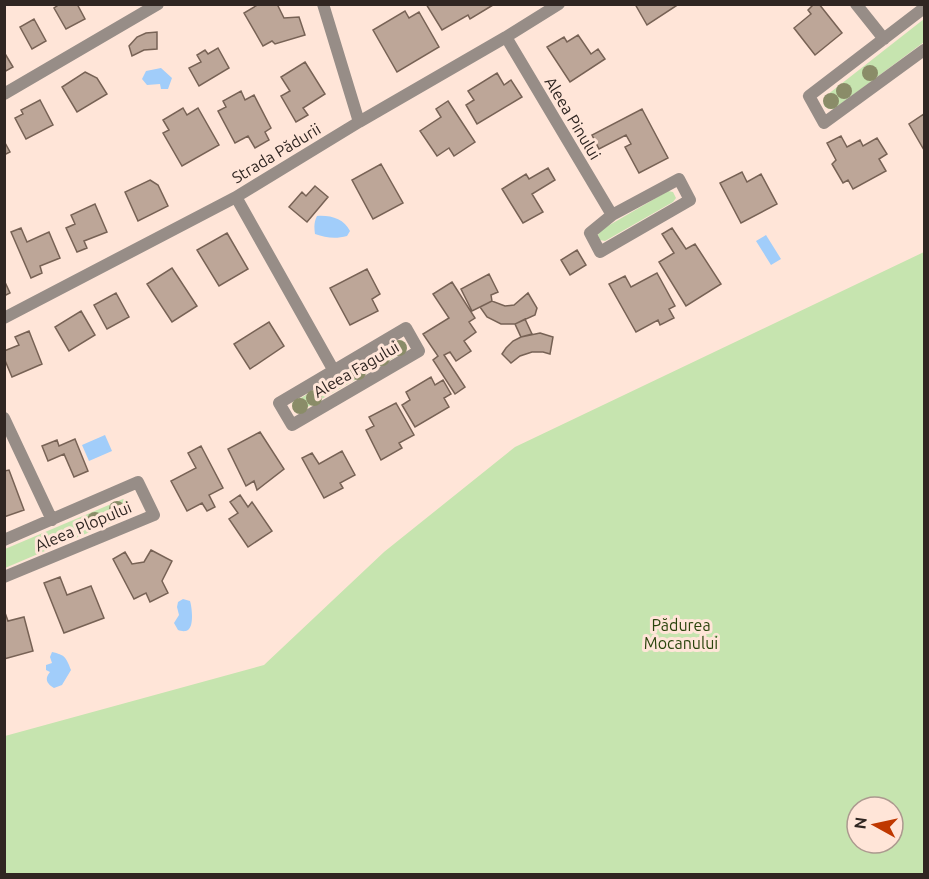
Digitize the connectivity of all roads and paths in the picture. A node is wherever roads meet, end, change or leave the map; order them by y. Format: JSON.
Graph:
{"nodes":[{"id":1,"x":158,"y":4,"type":"edge"},
{"id":2,"x":323,"y":4,"type":"edge"},
{"id":3,"x":559,"y":4,"type":"edge"},
{"id":4,"x":856,"y":4,"type":"edge"},
{"id":5,"x":924,"y":8,"type":"edge"},
{"id":6,"x":506,"y":37,"type":"junction"},
{"id":7,"x":884,"y":39,"type":"junction"},
{"id":8,"x":924,"y":50,"type":"edge"},
{"id":9,"x":4,"y":94,"type":"edge"},
{"id":10,"x":359,"y":122,"type":"junction"},
{"id":11,"x":236,"y":197,"type":"junction"},
{"id":12,"x":612,"y":215,"type":"junction"},
{"id":13,"x":4,"y":318,"type":"edge"},
{"id":14,"x":334,"y":371,"type":"junction"},
{"id":15,"x":4,"y":418,"type":"edge"},
{"id":16,"x":52,"y":520,"type":"junction"},
{"id":17,"x":4,"y":540,"type":"edge"},
{"id":18,"x":4,"y":577,"type":"edge"}],
"edges":[{"from":1,"to":9,"type":"street"},
{"from":2,"to":10,"type":"street"},
{"from":3,"to":6,"type":"street","name":"Strada Pădurii"},
{"from":4,"to":7,"type":"street"},
{"from":5,"to":7,"type":"street"},
{"from":6,"to":10,"type":"street","name":"Strada Pădurii"},
{"from":6,"to":12,"type":"street","name":"Aleea Pinului"},
{"from":7,"to":8,"type":"street"},
{"from":10,"to":11,"type":"street","name":"Strada Pădurii"},
{"from":11,"to":13,"type":"street","name":"Strada Pădurii"},
{"from":11,"to":14,"type":"street","name":"Aleea Fagului"},
{"from":12,"to":12,"type":"street"},
{"from":14,"to":14,"type":"street","name":"Aleea Fagului"},
{"from":15,"to":16,"type":"street","name":"Aleea Plopului"},
{"from":16,"to":17,"type":"street","name":"Aleea Plopului"},
{"from":16,"to":18,"type":"street","name":"Aleea Plopului"}]}
